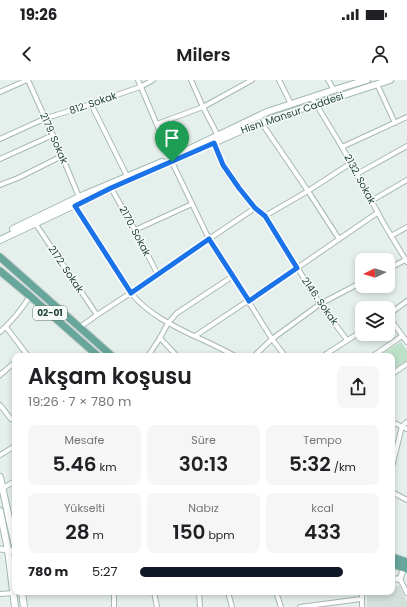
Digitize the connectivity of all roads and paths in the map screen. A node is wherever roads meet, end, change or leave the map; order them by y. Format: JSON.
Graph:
{"nodes":[{"id":1,"x":27,"y":80,"type":"edge"},
{"id":2,"x":138,"y":80,"type":"edge"},
{"id":3,"x":154,"y":80,"type":"edge"},
{"id":4,"x":191,"y":80,"type":"edge"},
{"id":5,"x":252,"y":80,"type":"edge"},
{"id":6,"x":279,"y":80,"type":"edge"},
{"id":7,"x":328,"y":80,"type":"edge"},
{"id":8,"x":367,"y":80,"type":"edge"},
{"id":9,"x":390,"y":80,"type":"edge"},
{"id":10,"x":245,"y":81,"type":"edge"},
{"id":11,"x":377,"y":84,"type":"junction"},
{"id":12,"x":140,"y":87,"type":"junction"},
{"id":13,"x":334,"y":90,"type":"junction"},
{"id":14,"x":0,"y":92,"type":"edge"},
{"id":15,"x":311,"y":97,"type":"junction"},
{"id":16,"x":91,"y":104,"type":"junction"},
{"id":17,"x":291,"y":104,"type":"junction"},
{"id":18,"x":316,"y":104,"type":"junction"},
{"id":19,"x":202,"y":107,"type":"junction"},
{"id":20,"x":407,"y":117,"type":"edge"},
{"id":21,"x":46,"y":118,"type":"junction"},
{"id":22,"x":261,"y":122,"type":"junction"},
{"id":23,"x":395,"y":123,"type":"junction"},
{"id":24,"x":157,"y":124,"type":"junction"},
{"id":25,"x":53,"y":135,"type":"junction"},
{"id":26,"x":218,"y":136,"type":"junction"},
{"id":27,"x":0,"y":139,"type":"edge"},
{"id":28,"x":214,"y":143,"type":"junction"},
{"id":29,"x":342,"y":146,"type":"junction"},
{"id":30,"x":407,"y":146,"type":"edge"},
{"id":31,"x":62,"y":156,"type":"junction"},
{"id":32,"x":0,"y":159,"type":"edge"},
{"id":33,"x":171,"y":160,"type":"junction"},
{"id":34,"x":351,"y":163,"type":"junction"},
{"id":35,"x":357,"y":174,"type":"junction"},
{"id":36,"x":127,"y":176,"type":"junction"},
{"id":37,"x":407,"y":180,"type":"edge"},
{"id":38,"x":0,"y":185,"type":"edge"},
{"id":39,"x":111,"y":188,"type":"junction"},
{"id":40,"x":308,"y":191,"type":"junction"},
{"id":41,"x":79,"y":197,"type":"junction"},
{"id":42,"x":371,"y":201,"type":"junction"},
{"id":43,"x":192,"y":204,"type":"junction"},
{"id":44,"x":75,"y":206,"type":"junction"},
{"id":45,"x":255,"y":208,"type":"junction"},
{"id":46,"x":377,"y":213,"type":"junction"},
{"id":47,"x":265,"y":216,"type":"junction"},
{"id":48,"x":35,"y":223,"type":"junction"},
{"id":49,"x":407,"y":227,"type":"edge"},
{"id":50,"x":135,"y":230,"type":"junction"},
{"id":51,"x":0,"y":235,"type":"edge"},
{"id":52,"x":391,"y":236,"type":"junction"},
{"id":53,"x":209,"y":239,"type":"junction"},
{"id":54,"x":339,"y":239,"type":"junction"},
{"id":55,"x":0,"y":240,"type":"edge"},
{"id":56,"x":0,"y":257,"type":"edge"},
{"id":57,"x":406,"y":260,"type":"edge"},
{"id":58,"x":395,"y":266,"type":"edge"},
{"id":59,"x":297,"y":268,"type":"junction"},
{"id":60,"x":0,"y":271,"type":"edge"},
{"id":61,"x":158,"y":275,"type":"junction"},
{"id":62,"x":233,"y":276,"type":"junction"},
{"id":63,"x":355,"y":286,"type":"edge"},
{"id":64,"x":131,"y":293,"type":"junction"},
{"id":65,"x":30,"y":296,"type":"junction"},
{"id":66,"x":249,"y":301,"type":"junction"},
{"id":67,"x":407,"y":301,"type":"edge"},
{"id":68,"x":320,"y":304,"type":"junction"},
{"id":69,"x":395,"y":310,"type":"edge"},
{"id":70,"x":97,"y":315,"type":"junction"},
{"id":71,"x":168,"y":323,"type":"junction"},
{"id":72,"x":395,"y":326,"type":"edge"},
{"id":73,"x":6,"y":327,"type":"junction"},
{"id":74,"x":80,"y":327,"type":"junction"},
{"id":75,"x":0,"y":332,"type":"edge"},
{"id":76,"x":195,"y":336,"type":"junction"},
{"id":77,"x":355,"y":336,"type":"edge"},
{"id":78,"x":402,"y":336,"type":"junction"},
{"id":79,"x":160,"y":338,"type":"junction"},
{"id":80,"x":272,"y":339,"type":"junction"},
{"id":81,"x":348,"y":340,"type":"junction"},
{"id":82,"x":407,"y":342,"type":"edge"},
{"id":83,"x":26,"y":353,"type":"edge"},
{"id":84,"x":92,"y":353,"type":"edge"},
{"id":85,"x":109,"y":353,"type":"edge"},
{"id":86,"x":150,"y":353,"type":"edge"},
{"id":87,"x":174,"y":353,"type":"edge"},
{"id":88,"x":229,"y":353,"type":"edge"},
{"id":89,"x":257,"y":353,"type":"edge"},
{"id":90,"x":283,"y":353,"type":"edge"},
{"id":91,"x":328,"y":353,"type":"edge"},
{"id":92,"x":377,"y":353,"type":"edge"},
{"id":93,"x":407,"y":364,"type":"edge"},
{"id":94,"x":12,"y":365,"type":"edge"},
{"id":95,"x":395,"y":372,"type":"edge"},
{"id":96,"x":0,"y":375,"type":"edge"},
{"id":97,"x":0,"y":405,"type":"edge"},
{"id":98,"x":12,"y":419,"type":"edge"},
{"id":99,"x":407,"y":422,"type":"edge"},
{"id":100,"x":395,"y":423,"type":"edge"},
{"id":101,"x":402,"y":426,"type":"junction"},
{"id":102,"x":407,"y":429,"type":"edge"},
{"id":103,"x":12,"y":448,"type":"edge"},
{"id":104,"x":0,"y":455,"type":"edge"},
{"id":105,"x":395,"y":455,"type":"edge"},
{"id":106,"x":0,"y":477,"type":"edge"},
{"id":107,"x":12,"y":483,"type":"edge"},
{"id":108,"x":3,"y":488,"type":"junction"},
{"id":109,"x":395,"y":494,"type":"edge"},
{"id":110,"x":407,"y":500,"type":"edge"},
{"id":111,"x":0,"y":511,"type":"edge"},
{"id":112,"x":12,"y":532,"type":"edge"},
{"id":113,"x":0,"y":549,"type":"edge"},
{"id":114,"x":8,"y":550,"type":"junction"},
{"id":115,"x":12,"y":551,"type":"edge"},
{"id":116,"x":395,"y":559,"type":"edge"},
{"id":117,"x":395,"y":564,"type":"edge"},
{"id":118,"x":406,"y":566,"type":"edge"},
{"id":119,"x":395,"y":579,"type":"edge"},
{"id":120,"x":400,"y":579,"type":"junction"},
{"id":121,"x":12,"y":584,"type":"edge"},
{"id":122,"x":12,"y":593,"type":"edge"},
{"id":123,"x":407,"y":593,"type":"edge"},
{"id":124,"x":0,"y":594,"type":"edge"},
{"id":125,"x":13,"y":595,"type":"edge"},
{"id":126,"x":22,"y":595,"type":"edge"},
{"id":127,"x":114,"y":595,"type":"edge"},
{"id":128,"x":154,"y":595,"type":"edge"},
{"id":129,"x":199,"y":595,"type":"edge"},
{"id":130,"x":229,"y":595,"type":"edge"},
{"id":131,"x":277,"y":595,"type":"edge"},
{"id":132,"x":362,"y":595,"type":"edge"},
{"id":133,"x":361,"y":599,"type":"junction"},
{"id":134,"x":15,"y":607,"type":"edge"},
{"id":135,"x":24,"y":607,"type":"edge"},
{"id":136,"x":114,"y":607,"type":"edge"},
{"id":137,"x":156,"y":607,"type":"edge"},
{"id":138,"x":200,"y":607,"type":"edge"},
{"id":139,"x":232,"y":607,"type":"edge"},
{"id":140,"x":281,"y":607,"type":"edge"},
{"id":141,"x":300,"y":607,"type":"edge"},
{"id":142,"x":362,"y":607,"type":"edge"}],
"edges":[{"from":1,"to":14,"type":"street"},
{"from":1,"to":21,"type":"street","name":"2179. Sokak"},
{"from":2,"to":12,"type":"street"},
{"from":3,"to":12,"type":"street","name":"812. Sokak"},
{"from":4,"to":19,"type":"street"},
{"from":5,"to":10,"type":"street"},
{"from":6,"to":17,"type":"street"},
{"from":7,"to":13,"type":"street"},
{"from":8,"to":13,"type":"main road"},
{"from":9,"to":11,"type":"main road","name":"Hisni Mansur Caddesi"},
{"from":10,"to":19,"type":"street"},
{"from":11,"to":18,"type":"main road","name":"Hisni Mansur Caddesi"},
{"from":11,"to":23,"type":"street"},
{"from":12,"to":16,"type":"street","name":"812. Sokak"},
{"from":12,"to":24,"type":"street"},
{"from":13,"to":15,"type":"main road"},
{"from":15,"to":17,"type":"main road"},
{"from":15,"to":18,"type":"street","name":"2132. Sokak"},
{"from":16,"to":21,"type":"street","name":"812. Sokak"},
{"from":16,"to":36,"type":"street"},
{"from":17,"to":26,"type":"main road"},
{"from":18,"to":22,"type":"main road","name":"Hisni Mansur Caddesi"},
{"from":18,"to":29,"type":"street","name":"2132. Sokak"},
{"from":19,"to":24,"type":"street"},
{"from":19,"to":26,"type":"street"},
{"from":20,"to":23,"type":"street"},
{"from":21,"to":25,"type":"street","name":"2179. Sokak"},
{"from":21,"to":27,"type":"street","name":"812. Sokak"},
{"from":22,"to":28,"type":"main road","name":"Hisni Mansur Caddesi"},
{"from":22,"to":40,"type":"street"},
{"from":23,"to":29,"type":"street"},
{"from":24,"to":33,"type":"street"},
{"from":25,"to":31,"type":"street","name":"2179. Sokak"},
{"from":25,"to":32,"type":"street"},
{"from":26,"to":33,"type":"main road"},
{"from":28,"to":33,"type":"main road","name":"Hisni Mansur Caddesi"},
{"from":28,"to":45,"type":"street","name":"2146. Sokak"},
{"from":29,"to":34,"type":"street","name":"2132. Sokak"},
{"from":30,"to":35,"type":"street"},
{"from":31,"to":38,"type":"street"},
{"from":31,"to":41,"type":"street","name":"2179. Sokak"},
{"from":33,"to":36,"type":"main road"},
{"from":33,"to":39,"type":"main road","name":"Hisni Mansur Caddesi"},
{"from":33,"to":43,"type":"street"},
{"from":34,"to":35,"type":"street","name":"2132. Sokak"},
{"from":34,"to":40,"type":"street"},
{"from":35,"to":42,"type":"street","name":"2132. Sokak"},
{"from":36,"to":41,"type":"main road"},
{"from":37,"to":42,"type":"street"},
{"from":39,"to":44,"type":"main road","name":"Hisni Mansur Caddesi"},
{"from":39,"to":50,"type":"street","name":"2170. Sokak"},
{"from":40,"to":47,"type":"street"},
{"from":40,"to":54,"type":"street"},
{"from":41,"to":51,"type":"main road"},
{"from":42,"to":46,"type":"street","name":"2132. Sokak"},
{"from":43,"to":50,"type":"street"},
{"from":43,"to":53,"type":"street"},
{"from":44,"to":48,"type":"main road","name":"Hisni Mansur Caddesi"},
{"from":44,"to":64,"type":"street"},
{"from":45,"to":47,"type":"street","name":"2146. Sokak"},
{"from":45,"to":53,"type":"street"},
{"from":46,"to":52,"type":"street","name":"2132. Sokak"},
{"from":46,"to":54,"type":"street"},
{"from":47,"to":59,"type":"street","name":"2146. Sokak"},
{"from":48,"to":55,"type":"main road","name":"Hisni Mansur Caddesi"},
{"from":48,"to":70,"type":"street","name":"2172. Sokak"},
{"from":49,"to":52,"type":"street"},
{"from":50,"to":61,"type":"street","name":"2170. Sokak"},
{"from":52,"to":57,"type":"street","name":"2132. Sokak"},
{"from":53,"to":61,"type":"street"},
{"from":53,"to":62,"type":"street"},
{"from":54,"to":59,"type":"street"},
{"from":56,"to":74,"type":"main road"},
{"from":57,"to":58,"type":"street"},
{"from":59,"to":66,"type":"street"},
{"from":59,"to":68,"type":"street","name":"2146. Sokak"},
{"from":60,"to":65,"type":"main road","number":"02-01"},
{"from":61,"to":64,"type":"street"},
{"from":62,"to":66,"type":"street"},
{"from":62,"to":71,"type":"street"},
{"from":63,"to":68,"type":"street"},
{"from":64,"to":70,"type":"street"},
{"from":64,"to":71,"type":"street"},
{"from":65,"to":73,"type":"street"},
{"from":65,"to":84,"type":"main road","number":"02-01"},
{"from":66,"to":76,"type":"street"},
{"from":66,"to":80,"type":"street"},
{"from":67,"to":69,"type":"street"},
{"from":68,"to":80,"type":"street"},
{"from":68,"to":81,"type":"street","name":"2146. Sokak"},
{"from":70,"to":74,"type":"street"},
{"from":71,"to":76,"type":"street"},
{"from":71,"to":79,"type":"street"},
{"from":72,"to":78,"type":"street"},
{"from":73,"to":75,"type":"street"},
{"from":73,"to":83,"type":"street"},
{"from":74,"to":85,"type":"main road"},
{"from":76,"to":88,"type":"street"},
{"from":77,"to":81,"type":"street"},
{"from":78,"to":82,"type":"street"},
{"from":78,"to":92,"type":"street"},
{"from":79,"to":86,"type":"street"},
{"from":79,"to":87,"type":"street"},
{"from":80,"to":89,"type":"street"},
{"from":80,"to":90,"type":"street"},
{"from":81,"to":91,"type":"street"},
{"from":93,"to":95,"type":"street"},
{"from":94,"to":96,"type":"street"},
{"from":97,"to":98,"type":"street"},
{"from":99,"to":101,"type":"street"},
{"from":100,"to":101,"type":"street"},
{"from":101,"to":102,"type":"street"},
{"from":101,"to":105,"type":"street"},
{"from":103,"to":104,"type":"street"},
{"from":106,"to":108,"type":"main road"},
{"from":107,"to":108,"type":"street"},
{"from":108,"to":112,"type":"main road"},
{"from":109,"to":110,"type":"street"},
{"from":111,"to":114,"type":"main road"},
{"from":113,"to":114,"type":"street"},
{"from":114,"to":115,"type":"street"},
{"from":114,"to":121,"type":"main road"},
{"from":116,"to":118,"type":"main road"},
{"from":117,"to":118,"type":"main road"},
{"from":118,"to":120,"type":"street"},
{"from":119,"to":120,"type":"street"},
{"from":120,"to":123,"type":"street"},
{"from":122,"to":124,"type":"street"},
{"from":125,"to":134,"type":"main road"},
{"from":126,"to":135,"type":"main road"},
{"from":127,"to":136,"type":"street"},
{"from":128,"to":137,"type":"street"},
{"from":129,"to":138,"type":"street"},
{"from":130,"to":139,"type":"street"},
{"from":131,"to":140,"type":"street"},
{"from":132,"to":133,"type":"street"},
{"from":133,"to":141,"type":"street"},
{"from":133,"to":142,"type":"street"}]}
